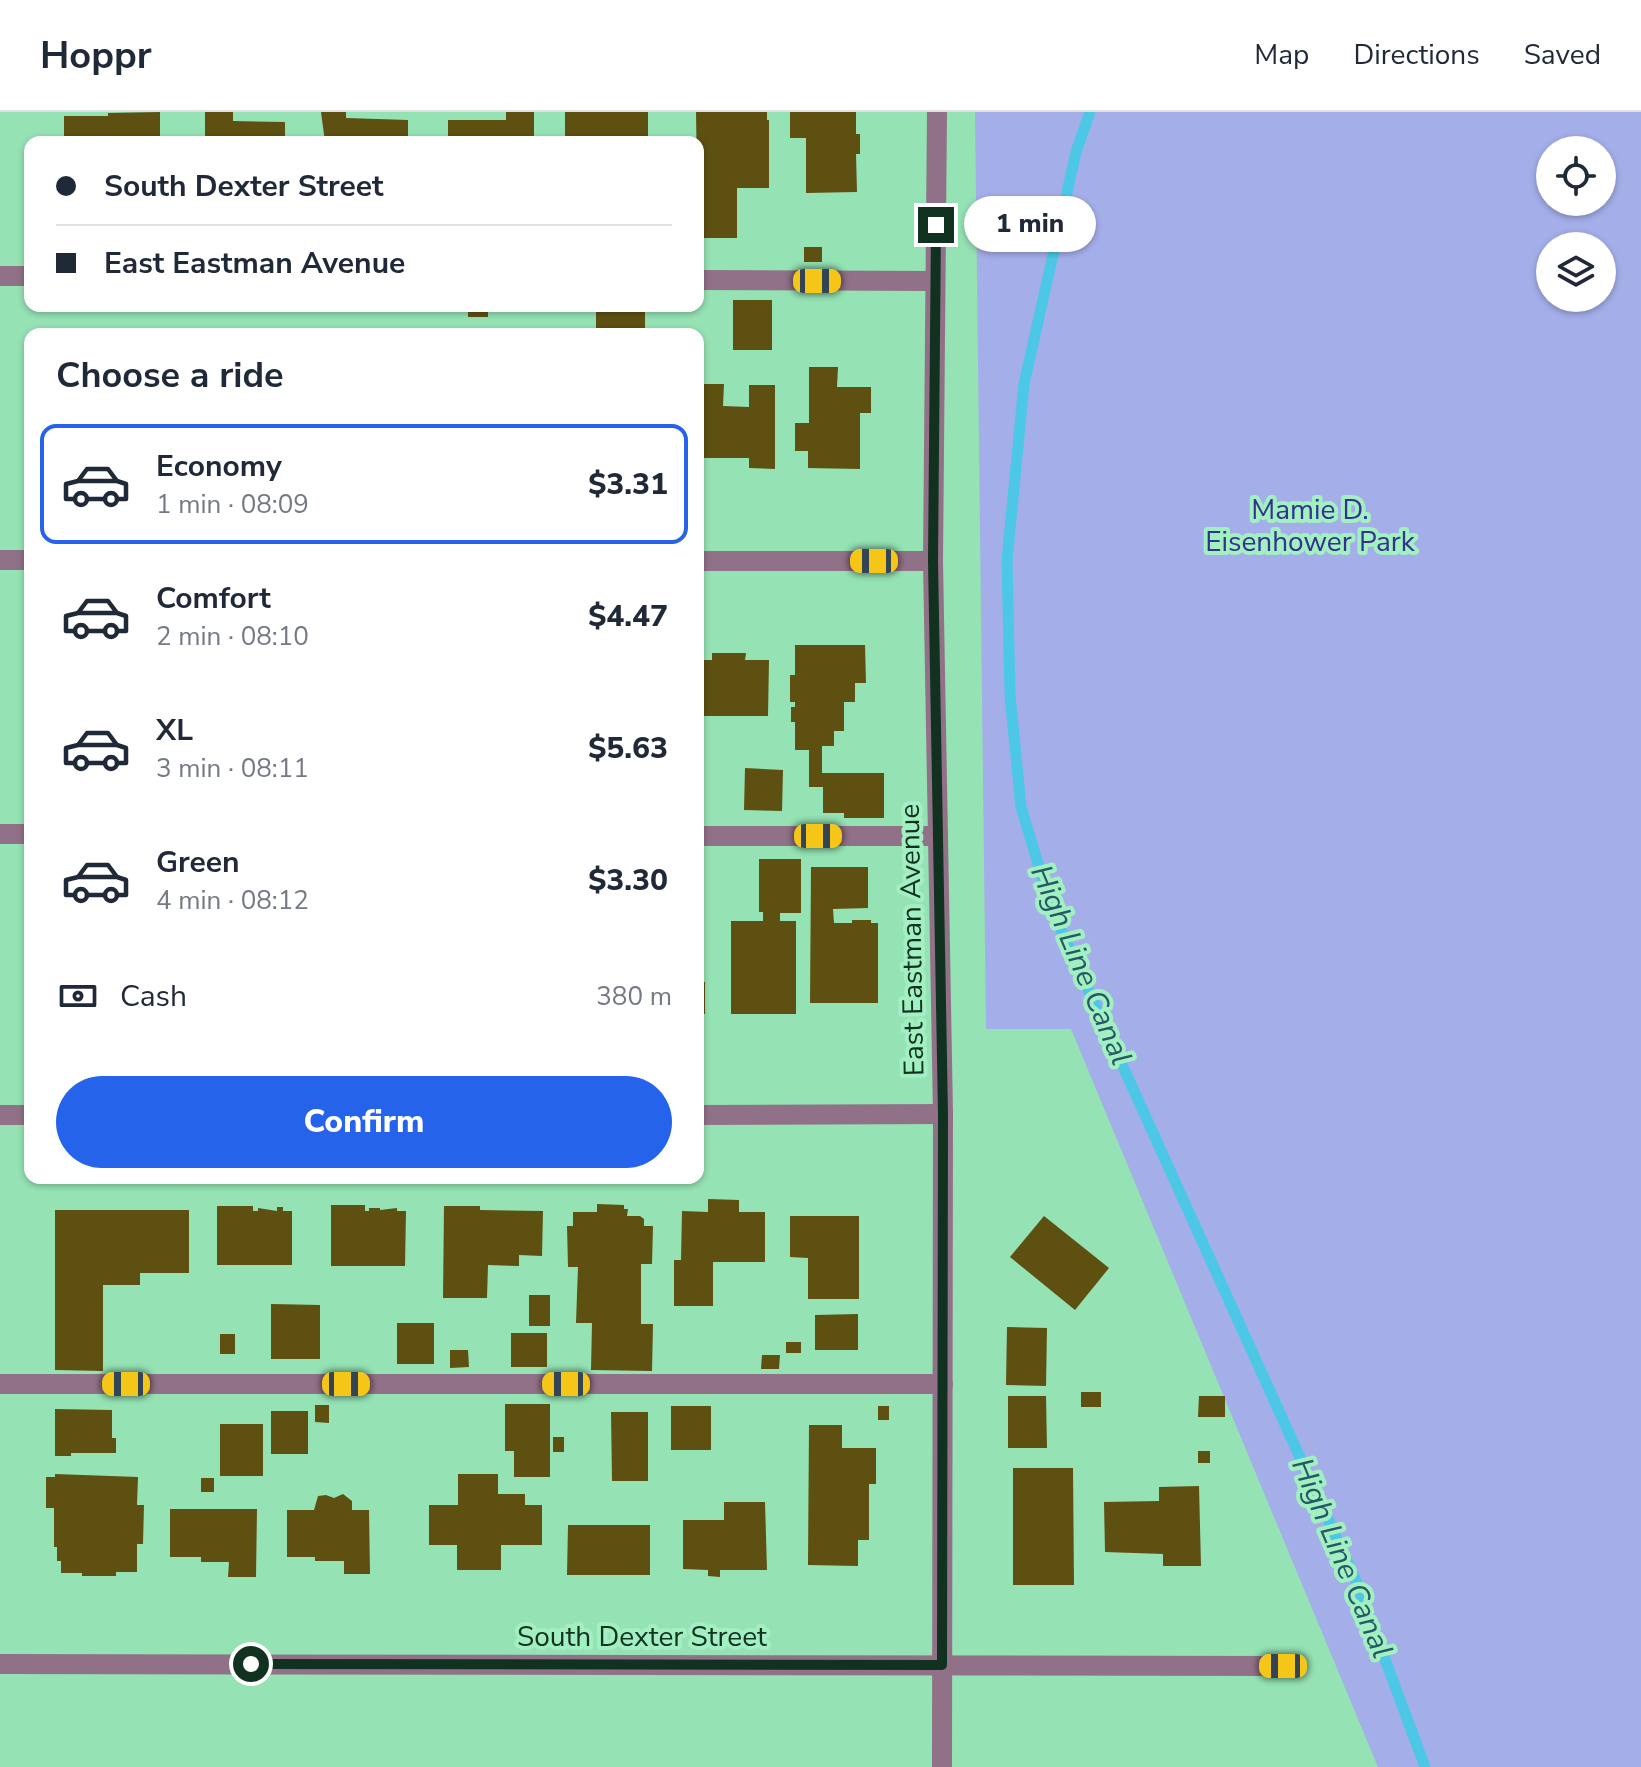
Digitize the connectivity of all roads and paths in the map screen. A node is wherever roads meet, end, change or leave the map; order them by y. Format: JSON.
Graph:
{"nodes":[{"id":1,"x":937,"y":112,"type":"edge"},
{"id":2,"x":0,"y":276,"type":"edge"},
{"id":3,"x":24,"y":276,"type":"edge"},
{"id":4,"x":704,"y":280,"type":"edge"},
{"id":5,"x":935,"y":281,"type":"junction"},
{"id":6,"x":0,"y":560,"type":"edge"},
{"id":7,"x":24,"y":560,"type":"edge"},
{"id":8,"x":704,"y":561,"type":"edge"},
{"id":9,"x":933,"y":561,"type":"junction"},
{"id":10,"x":0,"y":834,"type":"edge"},
{"id":11,"x":24,"y":834,"type":"edge"},
{"id":12,"x":704,"y":836,"type":"edge"},
{"id":13,"x":938,"y":836,"type":"junction"},
{"id":14,"x":943,"y":1114,"type":"junction"},
{"id":15,"x":0,"y":1115,"type":"edge"},
{"id":16,"x":24,"y":1115,"type":"edge"},
{"id":17,"x":704,"y":1115,"type":"edge"},
{"id":18,"x":0,"y":1384,"type":"edge"},
{"id":19,"x":943,"y":1384,"type":"junction"},
{"id":20,"x":0,"y":1664,"type":"edge"},
{"id":21,"x":942,"y":1665,"type":"junction"},
{"id":22,"x":1283,"y":1666,"type":"dead end"},
{"id":23,"x":942,"y":1767,"type":"edge"}],
"edges":[{"from":1,"to":5,"type":"street","name":"East Eastman Avenue"},
{"from":2,"to":3,"type":"street"},
{"from":4,"to":5,"type":"street"},
{"from":5,"to":9,"type":"street","name":"East Eastman Avenue"},
{"from":6,"to":7,"type":"street"},
{"from":8,"to":9,"type":"street"},
{"from":9,"to":13,"type":"street","name":"East Eastman Avenue"},
{"from":10,"to":11,"type":"street"},
{"from":12,"to":13,"type":"street"},
{"from":13,"to":14,"type":"street","name":"East Eastman Avenue"},
{"from":14,"to":17,"type":"street"},
{"from":14,"to":19,"type":"street","name":"East Eastman Avenue"},
{"from":15,"to":16,"type":"street"},
{"from":18,"to":19,"type":"street"},
{"from":19,"to":21,"type":"street","name":"East Eastman Avenue"},
{"from":20,"to":21,"type":"street","name":"South Dexter Street"},
{"from":21,"to":22,"type":"street","name":"South Dexter Street"},
{"from":21,"to":23,"type":"street","name":"East Eastman Avenue"}]}
